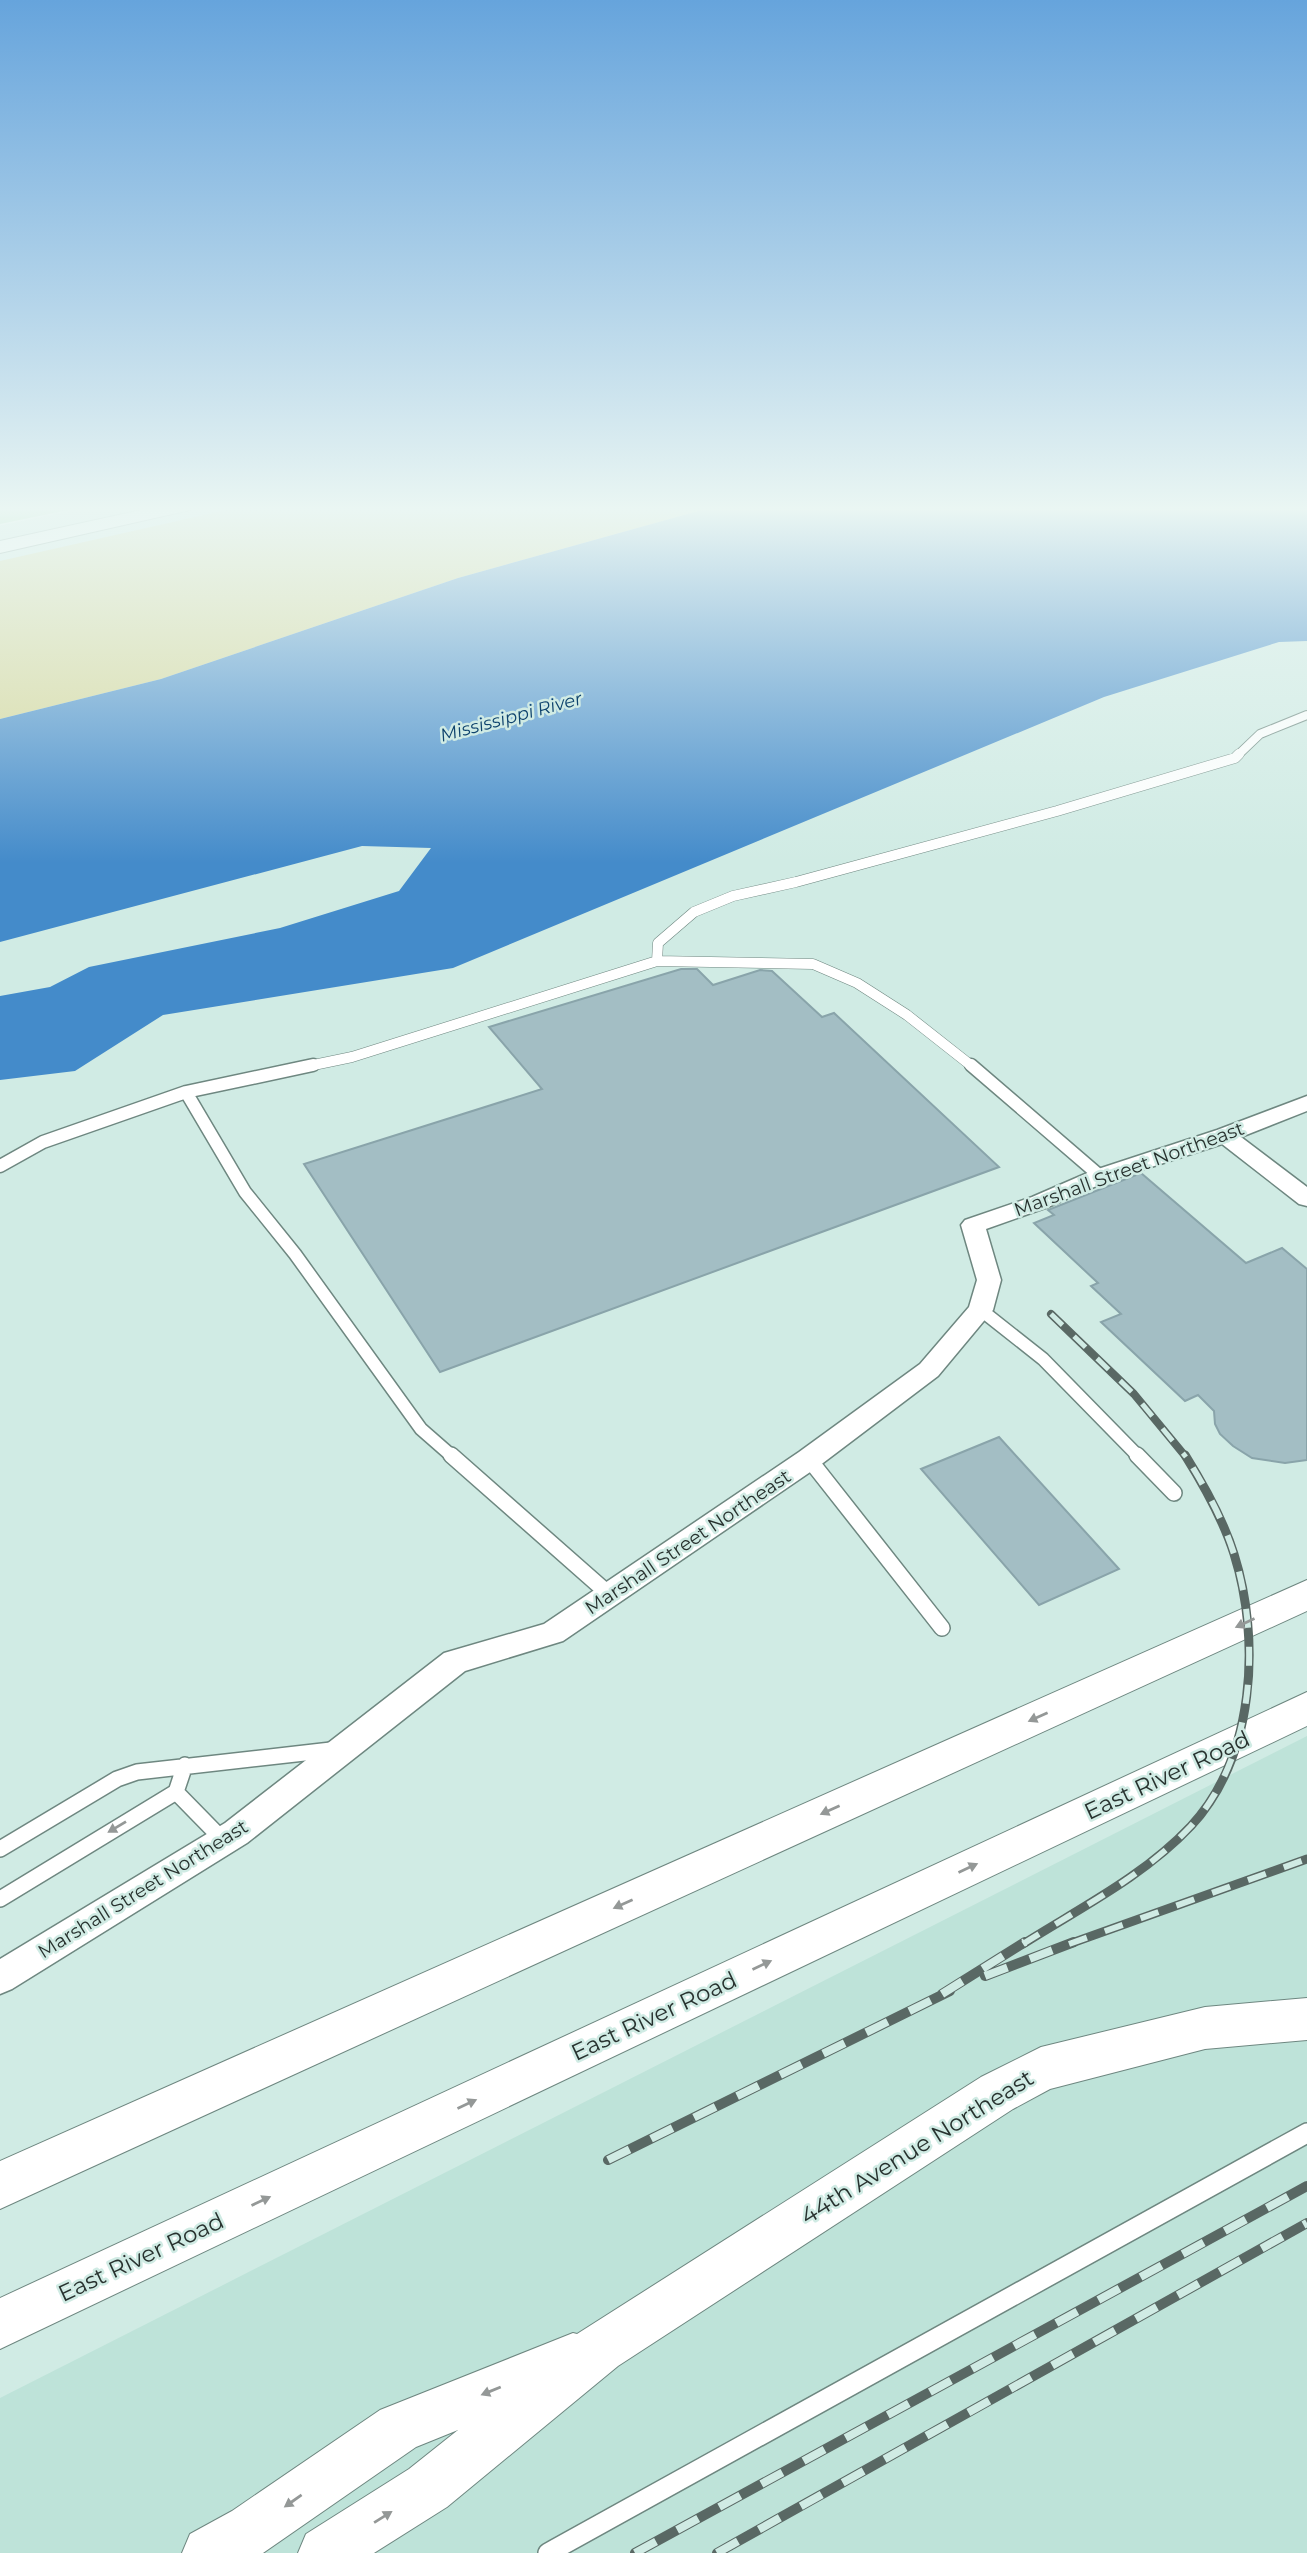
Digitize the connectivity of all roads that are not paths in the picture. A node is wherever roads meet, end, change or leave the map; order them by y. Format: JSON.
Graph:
{"nodes":[{"id":1,"x":1307,"y":715,"type":"edge"},
{"id":2,"x":657,"y":961,"type":"junction"},
{"id":3,"x":186,"y":1092,"type":"junction"},
{"id":4,"x":1307,"y":1103,"type":"edge"},
{"id":5,"x":1225,"y":1135,"type":"junction"},
{"id":6,"x":0,"y":1166,"type":"edge"},
{"id":7,"x":1100,"y":1176,"type":"junction"},
{"id":8,"x":1307,"y":1199,"type":"edge"},
{"id":9,"x":981,"y":1310,"type":"junction"},
{"id":10,"x":809,"y":1459,"type":"junction"},
{"id":11,"x":1174,"y":1493,"type":"dead end"},
{"id":12,"x":1307,"y":1595,"type":"edge"},
{"id":13,"x":611,"y":1596,"type":"junction"},
{"id":14,"x":942,"y":1628,"type":"dead end"},
{"id":15,"x":1307,"y":1708,"type":"edge"},
{"id":16,"x":345,"y":1748,"type":"junction"},
{"id":17,"x":185,"y":1765,"type":"junction"},
{"id":18,"x":176,"y":1792,"type":"junction"},
{"id":19,"x":224,"y":1841,"type":"junction"},
{"id":20,"x":0,"y":1849,"type":"edge"},
{"id":21,"x":0,"y":1899,"type":"edge"},
{"id":22,"x":0,"y":1978,"type":"edge"},
{"id":23,"x":1307,"y":2019,"type":"edge"},
{"id":24,"x":1307,"y":2133,"type":"edge"},
{"id":25,"x":0,"y":2185,"type":"edge"},
{"id":26,"x":0,"y":2324,"type":"edge"},
{"id":27,"x":600,"y":2348,"type":"junction"},
{"id":28,"x":209,"y":2553,"type":"edge"},
{"id":29,"x":325,"y":2553,"type":"edge"},
{"id":30,"x":548,"y":2553,"type":"edge"}],
"edges":[{"from":1,"to":2,"type":"lane"},
{"from":2,"to":3,"type":"lane"},
{"from":2,"to":7,"type":"lane"},
{"from":3,"to":6,"type":"lane"},
{"from":3,"to":13,"type":"lane"},
{"from":4,"to":5,"type":"street","name":"Marshall Street Northeast"},
{"from":5,"to":7,"type":"street","name":"Marshall Street Northeast"},
{"from":5,"to":8,"type":"street"},
{"from":7,"to":9,"type":"street","name":"Marshall Street Northeast"},
{"from":9,"to":10,"type":"street","name":"Marshall Street Northeast"},
{"from":9,"to":11,"type":"lane"},
{"from":10,"to":13,"type":"street","name":"Marshall Street Northeast"},
{"from":10,"to":14,"type":"lane"},
{"from":12,"to":25,"type":"street","one_way":true},
{"from":13,"to":16,"type":"street","name":"Marshall Street Northeast"},
{"from":26,"to":15,"type":"street","name":"East River Road","one_way":true},
{"from":16,"to":17,"type":"lane"},
{"from":16,"to":19,"type":"street","name":"Marshall Street Northeast"},
{"from":17,"to":18,"type":"lane"},
{"from":17,"to":20,"type":"lane"},
{"from":18,"to":19,"type":"lane"},
{"from":18,"to":21,"type":"lane","one_way":true},
{"from":19,"to":22,"type":"street","name":"Marshall Street Northeast"},
{"from":23,"to":27,"type":"street","name":"44th Avenue Northeast"},
{"from":24,"to":30,"type":"lane"},
{"from":27,"to":28,"type":"street","one_way":true},
{"from":29,"to":27,"type":"street","one_way":true}]}
